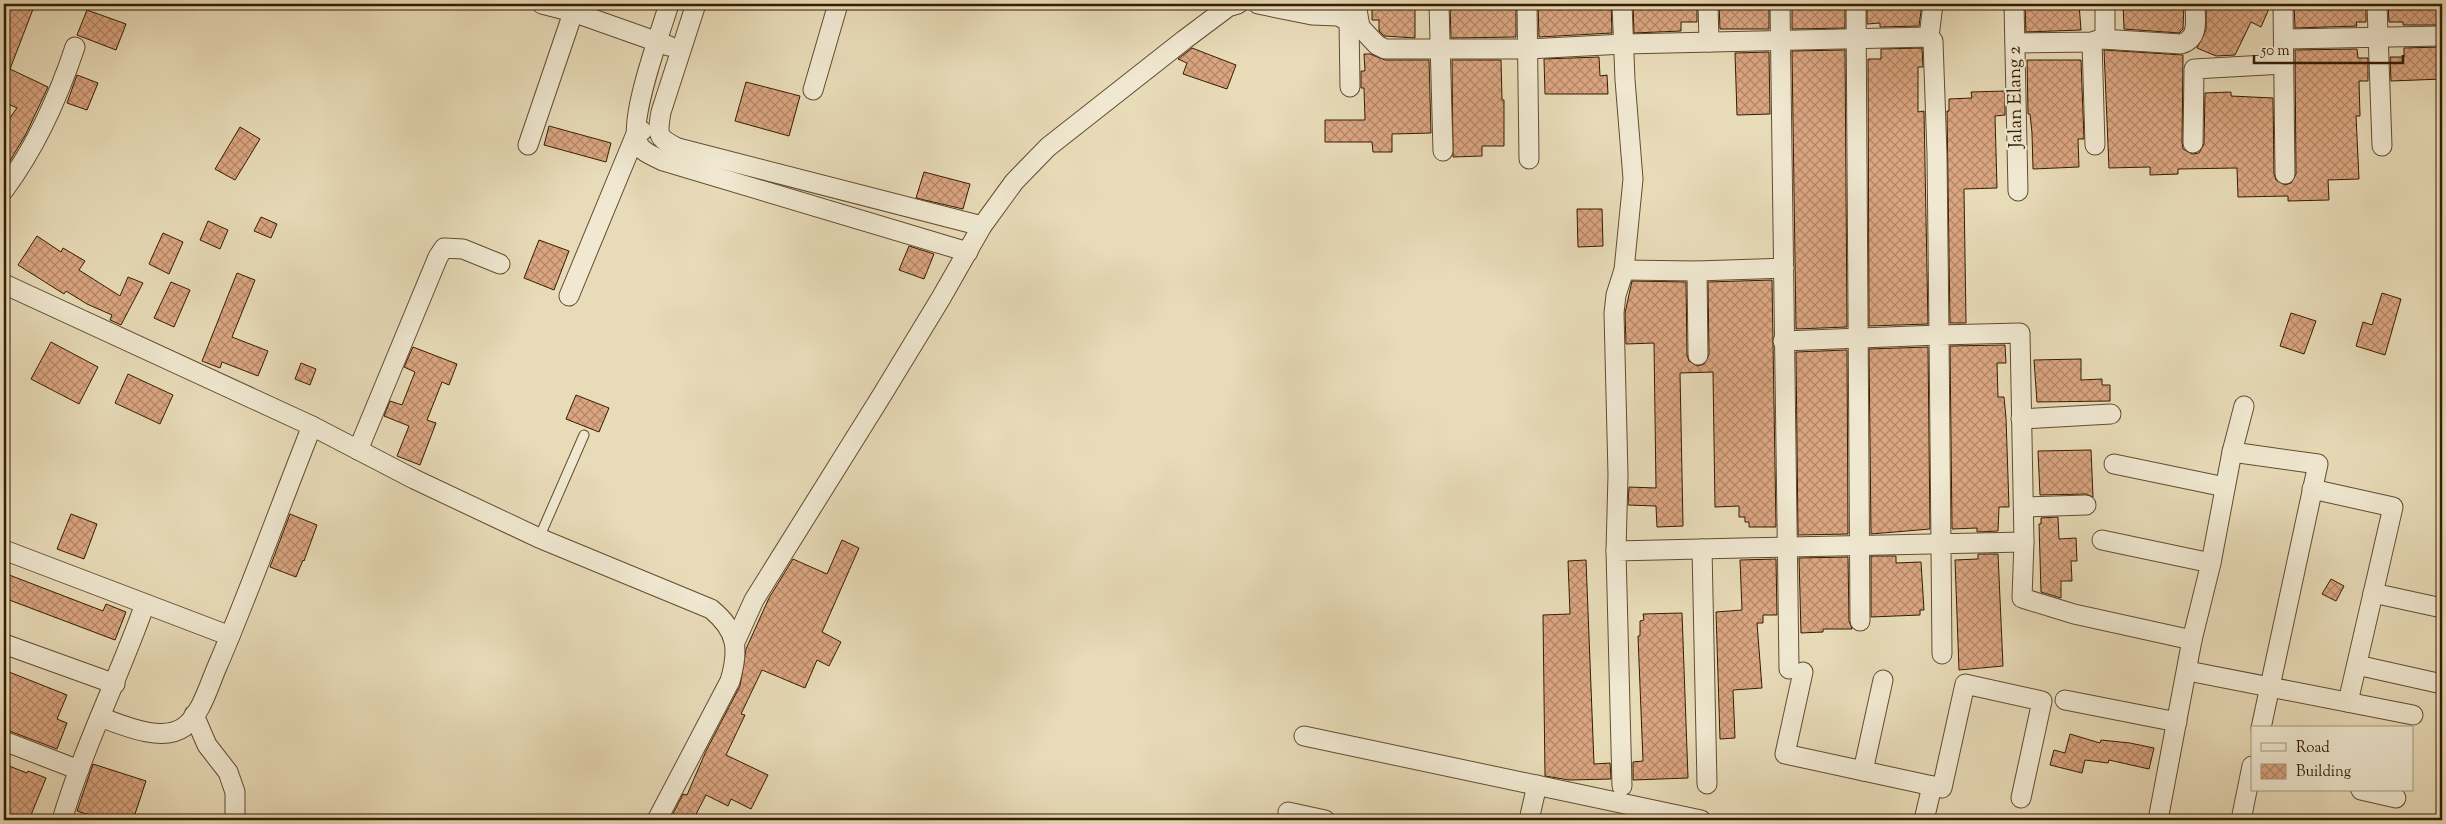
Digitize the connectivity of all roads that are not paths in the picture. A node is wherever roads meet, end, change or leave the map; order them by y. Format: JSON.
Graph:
{"nodes":[{"id":1,"x":542,"y":4,"type":"edge"},
{"id":2,"x":669,"y":4,"type":"edge"},
{"id":3,"x":696,"y":4,"type":"edge"},
{"id":4,"x":838,"y":4,"type":"edge"},
{"id":5,"x":1238,"y":4,"type":"edge"},
{"id":6,"x":1258,"y":4,"type":"edge"},
{"id":7,"x":1439,"y":4,"type":"edge"},
{"id":8,"x":1527,"y":4,"type":"edge"},
{"id":9,"x":1622,"y":4,"type":"edge"},
{"id":10,"x":1708,"y":4,"type":"edge"},
{"id":11,"x":1780,"y":4,"type":"edge"},
{"id":12,"x":1856,"y":4,"type":"edge"},
{"id":13,"x":1938,"y":4,"type":"edge"},
{"id":14,"x":2014,"y":4,"type":"edge"},
{"id":15,"x":2105,"y":4,"type":"edge"},
{"id":16,"x":2195,"y":4,"type":"edge"},
{"id":17,"x":2283,"y":4,"type":"edge"},
{"id":18,"x":2377,"y":4,"type":"edge"},
{"id":19,"x":575,"y":8,"type":"edge"},
{"id":20,"x":1355,"y":17,"type":"edge"},
{"id":21,"x":2378,"y":36,"type":"junction"},
{"id":22,"x":2442,"y":36,"type":"edge"},
{"id":23,"x":1929,"y":37,"type":"junction"},
{"id":24,"x":2284,"y":39,"type":"junction"},
{"id":25,"x":1856,"y":40,"type":"junction"},
{"id":26,"x":1780,"y":41,"type":"junction"},
{"id":27,"x":2097,"y":41,"type":"junction"},
{"id":28,"x":658,"y":42,"type":"junction"},
{"id":29,"x":1710,"y":42,"type":"junction"},
{"id":30,"x":2014,"y":43,"type":"junction"},
{"id":31,"x":1624,"y":44,"type":"junction"},
{"id":32,"x":75,"y":47,"type":"dead end"},
{"id":33,"x":1528,"y":48,"type":"junction"},
{"id":34,"x":1440,"y":49,"type":"junction"},
{"id":35,"x":682,"y":50,"type":"junction"},
{"id":36,"x":2284,"y":64,"type":"junction"},
{"id":37,"x":1350,"y":87,"type":"dead end"},
{"id":38,"x":814,"y":90,"type":"dead end"},
{"id":39,"x":658,"y":131,"type":"junction"},
{"id":40,"x":636,"y":134,"type":"junction"},
{"id":41,"x":2193,"y":143,"type":"dead end"},
{"id":42,"x":528,"y":145,"type":"dead end"},
{"id":43,"x":2095,"y":145,"type":"dead end"},
{"id":44,"x":2382,"y":146,"type":"dead end"},
{"id":45,"x":1443,"y":151,"type":"dead end"},
{"id":46,"x":1529,"y":159,"type":"dead end"},
{"id":47,"x":763,"y":168,"type":"junction"},
{"id":48,"x":2285,"y":174,"type":"dead end"},
{"id":49,"x":754,"y":187,"type":"junction"},
{"id":50,"x":4,"y":190,"type":"edge"},
{"id":51,"x":2018,"y":191,"type":"dead end"},
{"id":52,"x":982,"y":226,"type":"junction"},
{"id":53,"x":968,"y":252,"type":"junction"},
{"id":54,"x":500,"y":264,"type":"dead end"},
{"id":55,"x":1784,"y":268,"type":"junction"},
{"id":56,"x":1624,"y":270,"type":"junction"},
{"id":57,"x":1697,"y":271,"type":"junction"},
{"id":58,"x":4,"y":284,"type":"edge"},
{"id":59,"x":570,"y":296,"type":"dead end"},
{"id":60,"x":1939,"y":335,"type":"junction"},
{"id":61,"x":1857,"y":340,"type":"junction"},
{"id":62,"x":1783,"y":341,"type":"junction"},
{"id":63,"x":1698,"y":355,"type":"dead end"},
{"id":64,"x":2244,"y":406,"type":"dead end"},
{"id":65,"x":2111,"y":414,"type":"dead end"},
{"id":66,"x":2021,"y":419,"type":"junction"},
{"id":67,"x":312,"y":426,"type":"junction"},
{"id":68,"x":584,"y":435,"type":"dead end"},
{"id":69,"x":358,"y":450,"type":"junction"},
{"id":70,"x":2232,"y":452,"type":"junction"},
{"id":71,"x":2114,"y":464,"type":"dead end"},
{"id":72,"x":2225,"y":487,"type":"junction"},
{"id":73,"x":2312,"y":489,"type":"junction"},
{"id":74,"x":2086,"y":505,"type":"dead end"},
{"id":75,"x":2024,"y":507,"type":"junction"},
{"id":76,"x":539,"y":538,"type":"junction"},
{"id":77,"x":2102,"y":540,"type":"dead end"},
{"id":78,"x":2024,"y":542,"type":"junction"},
{"id":79,"x":1940,"y":543,"type":"junction"},
{"id":80,"x":1859,"y":545,"type":"junction"},
{"id":81,"x":1786,"y":547,"type":"junction"},
{"id":82,"x":1702,"y":549,"type":"junction"},
{"id":83,"x":4,"y":550,"type":"edge"},
{"id":84,"x":1616,"y":551,"type":"junction"},
{"id":85,"x":2211,"y":563,"type":"junction"},
{"id":86,"x":2373,"y":593,"type":"junction"},
{"id":87,"x":146,"y":604,"type":"junction"},
{"id":88,"x":2442,"y":608,"type":"edge"},
{"id":89,"x":1860,"y":620,"type":"dead end"},
{"id":90,"x":230,"y":636,"type":"junction"},
{"id":91,"x":2192,"y":640,"type":"junction"},
{"id":92,"x":735,"y":642,"type":"junction"},
{"id":93,"x":4,"y":644,"type":"edge"},
{"id":94,"x":1942,"y":654,"type":"dead end"},
{"id":95,"x":2357,"y":665,"type":"junction"},
{"id":96,"x":2188,"y":672,"type":"junction"},
{"id":97,"x":1883,"y":680,"type":"dead end"},
{"id":98,"x":115,"y":684,"type":"junction"},
{"id":99,"x":2442,"y":684,"type":"edge"},
{"id":100,"x":2271,"y":687,"type":"junction"},
{"id":101,"x":2065,"y":700,"type":"dead end"},
{"id":102,"x":2348,"y":702,"type":"junction"},
{"id":103,"x":194,"y":715,"type":"junction"},
{"id":104,"x":2413,"y":715,"type":"dead end"},
{"id":105,"x":100,"y":717,"type":"junction"},
{"id":106,"x":2177,"y":722,"type":"junction"},
{"id":107,"x":2261,"y":726,"type":"edge"},
{"id":108,"x":1304,"y":736,"type":"dead end"},
{"id":109,"x":4,"y":741,"type":"edge"},
{"id":110,"x":79,"y":770,"type":"junction"},
{"id":111,"x":1863,"y":771,"type":"junction"},
{"id":112,"x":2251,"y":772,"type":"edge"},
{"id":113,"x":1707,"y":784,"type":"dead end"},
{"id":114,"x":1537,"y":785,"type":"junction"},
{"id":115,"x":1622,"y":786,"type":"dead end"},
{"id":116,"x":1932,"y":786,"type":"junction"},
{"id":117,"x":2370,"y":792,"type":"edge"},
{"id":118,"x":2021,"y":798,"type":"dead end"},
{"id":119,"x":2396,"y":798,"type":"dead end"},
{"id":120,"x":1288,"y":812,"type":"dead end"},
{"id":121,"x":62,"y":820,"type":"edge"},
{"id":122,"x":235,"y":820,"type":"edge"},
{"id":123,"x":657,"y":820,"type":"edge"},
{"id":124,"x":1325,"y":820,"type":"edge"},
{"id":125,"x":1529,"y":820,"type":"edge"},
{"id":126,"x":1701,"y":820,"type":"edge"},
{"id":127,"x":1924,"y":820,"type":"edge"},
{"id":128,"x":2158,"y":820,"type":"edge"},
{"id":129,"x":2241,"y":820,"type":"edge"}],
"edges":[{"from":1,"to":19,"type":"street"},
{"from":2,"to":28,"type":"street"},
{"from":3,"to":35,"type":"street"},
{"from":4,"to":38,"type":"street"},
{"from":5,"to":52,"type":"street"},
{"from":6,"to":20,"type":"street"},
{"from":7,"to":34,"type":"street"},
{"from":8,"to":33,"type":"street"},
{"from":9,"to":31,"type":"street"},
{"from":10,"to":29,"type":"street"},
{"from":11,"to":26,"type":"street"},
{"from":12,"to":25,"type":"street"},
{"from":13,"to":23,"type":"street"},
{"from":14,"to":30,"type":"street","name":"Jalan Elang 2"},
{"from":15,"to":27,"type":"street"},
{"from":16,"to":27,"type":"street"},
{"from":17,"to":24,"type":"street"},
{"from":18,"to":21,"type":"street"},
{"from":19,"to":28,"type":"street"},
{"from":19,"to":42,"type":"street"},
{"from":20,"to":34,"type":"street"},
{"from":20,"to":37,"type":"street"},
{"from":21,"to":22,"type":"street"},
{"from":21,"to":24,"type":"street"},
{"from":21,"to":44,"type":"street"},
{"from":23,"to":25,"type":"street"},
{"from":23,"to":60,"type":"street"},
{"from":24,"to":36,"type":"street"},
{"from":25,"to":26,"type":"street"},
{"from":25,"to":61,"type":"street"},
{"from":26,"to":29,"type":"street"},
{"from":26,"to":55,"type":"street"},
{"from":27,"to":30,"type":"street"},
{"from":27,"to":43,"type":"street"},
{"from":28,"to":35,"type":"street"},
{"from":28,"to":40,"type":"street"},
{"from":29,"to":31,"type":"street"},
{"from":30,"to":51,"type":"street","name":"Jalan Elang 2"},
{"from":31,"to":33,"type":"street"},
{"from":31,"to":56,"type":"street"},
{"from":32,"to":50,"type":"street"},
{"from":33,"to":34,"type":"street"},
{"from":33,"to":46,"type":"street"},
{"from":34,"to":45,"type":"street"},
{"from":35,"to":39,"type":"street"},
{"from":36,"to":41,"type":"street"},
{"from":36,"to":48,"type":"street"},
{"from":39,"to":40,"type":"street"},
{"from":39,"to":47,"type":"street"},
{"from":40,"to":49,"type":"street"},
{"from":40,"to":59,"type":"street"},
{"from":47,"to":49,"type":"street"},
{"from":47,"to":52,"type":"street"},
{"from":49,"to":53,"type":"street"},
{"from":52,"to":53,"type":"street"},
{"from":53,"to":92,"type":"street"},
{"from":54,"to":69,"type":"street"},
{"from":55,"to":57,"type":"street"},
{"from":55,"to":62,"type":"street"},
{"from":56,"to":57,"type":"street"},
{"from":56,"to":84,"type":"street"},
{"from":57,"to":63,"type":"street"},
{"from":58,"to":67,"type":"street"},
{"from":60,"to":61,"type":"street"},
{"from":60,"to":66,"type":"street"},
{"from":60,"to":79,"type":"street"},
{"from":61,"to":62,"type":"street"},
{"from":61,"to":80,"type":"street"},
{"from":62,"to":81,"type":"street"},
{"from":64,"to":70,"type":"street"},
{"from":65,"to":66,"type":"street"},
{"from":66,"to":75,"type":"street"},
{"from":67,"to":69,"type":"street"},
{"from":67,"to":90,"type":"street"},
{"from":68,"to":76,"type":"lane"},
{"from":69,"to":76,"type":"street"},
{"from":70,"to":72,"type":"street"},
{"from":70,"to":73,"type":"street"},
{"from":71,"to":72,"type":"street"},
{"from":72,"to":85,"type":"street"},
{"from":73,"to":86,"type":"street"},
{"from":73,"to":100,"type":"street"},
{"from":74,"to":75,"type":"street"},
{"from":75,"to":78,"type":"street"},
{"from":76,"to":92,"type":"street"},
{"from":77,"to":85,"type":"street"},
{"from":78,"to":79,"type":"street"},
{"from":78,"to":91,"type":"street"},
{"from":79,"to":80,"type":"street"},
{"from":79,"to":94,"type":"street"},
{"from":80,"to":81,"type":"street"},
{"from":80,"to":89,"type":"street"},
{"from":81,"to":82,"type":"street"},
{"from":81,"to":111,"type":"street"},
{"from":82,"to":84,"type":"street"},
{"from":82,"to":113,"type":"street"},
{"from":83,"to":87,"type":"street"},
{"from":84,"to":115,"type":"street"},
{"from":85,"to":91,"type":"street"},
{"from":86,"to":88,"type":"street"},
{"from":86,"to":95,"type":"street"},
{"from":87,"to":90,"type":"street"},
{"from":87,"to":98,"type":"street"},
{"from":90,"to":103,"type":"street"},
{"from":91,"to":96,"type":"street"},
{"from":92,"to":123,"type":"street"},
{"from":93,"to":98,"type":"street"},
{"from":95,"to":99,"type":"street"},
{"from":95,"to":102,"type":"street"},
{"from":96,"to":100,"type":"street"},
{"from":96,"to":106,"type":"street"},
{"from":97,"to":111,"type":"street"},
{"from":98,"to":105,"type":"street"},
{"from":100,"to":102,"type":"street"},
{"from":100,"to":107,"type":"street"},
{"from":101,"to":106,"type":"street"},
{"from":102,"to":104,"type":"street"},
{"from":103,"to":105,"type":"street"},
{"from":103,"to":122,"type":"street"},
{"from":105,"to":110,"type":"street"},
{"from":106,"to":128,"type":"street"},
{"from":108,"to":114,"type":"street"},
{"from":109,"to":110,"type":"street"},
{"from":110,"to":121,"type":"street"},
{"from":111,"to":116,"type":"street"},
{"from":112,"to":129,"type":"street"},
{"from":114,"to":125,"type":"street"},
{"from":114,"to":126,"type":"street"},
{"from":116,"to":118,"type":"street"},
{"from":116,"to":127,"type":"street"},
{"from":117,"to":119,"type":"street"},
{"from":120,"to":124,"type":"street"}]}
